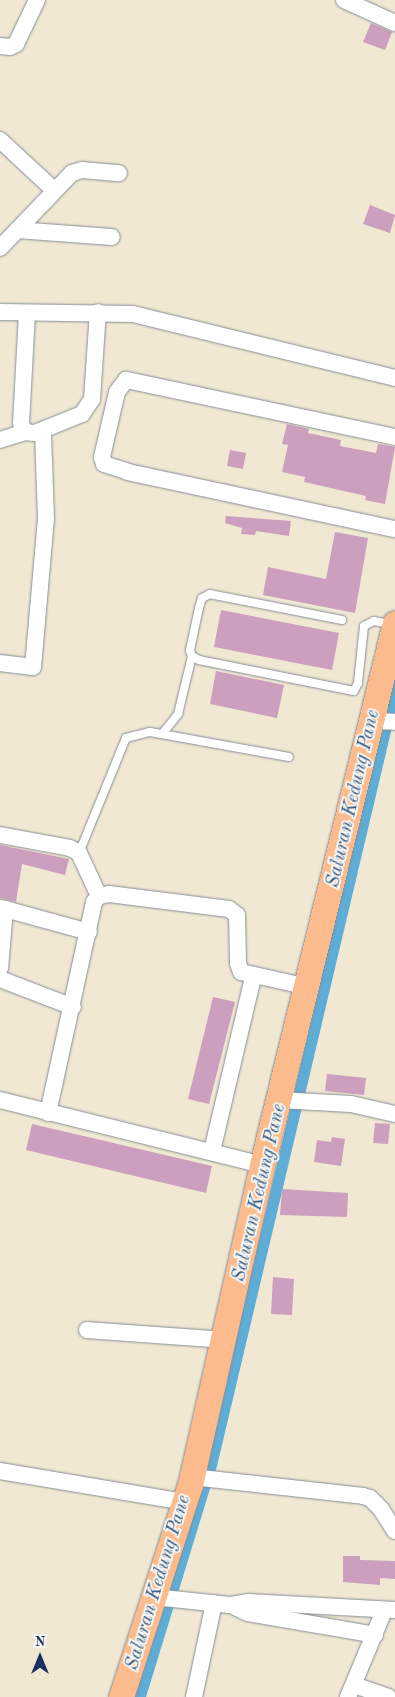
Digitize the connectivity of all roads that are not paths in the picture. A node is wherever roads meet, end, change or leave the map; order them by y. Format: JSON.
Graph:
{"nodes":[{"id":1,"x":37,"y":0,"type":"edge"},
{"id":2,"x":344,"y":0,"type":"edge"},
{"id":3,"x":395,"y":23,"type":"edge"},
{"id":4,"x":0,"y":46,"type":"edge"},
{"id":5,"x":0,"y":140,"type":"edge"},
{"id":6,"x":119,"y":173,"type":"dead end"},
{"id":7,"x":54,"y":190,"type":"junction"},
{"id":8,"x":17,"y":230,"type":"junction"},
{"id":9,"x":112,"y":237,"type":"dead end"},
{"id":10,"x":2,"y":243,"type":"edge"},
{"id":11,"x":0,"y":312,"type":"edge"},
{"id":12,"x":98,"y":312,"type":"junction"},
{"id":13,"x":27,"y":313,"type":"junction"},
{"id":14,"x":395,"y":378,"type":"edge"},
{"id":15,"x":24,"y":432,"type":"junction"},
{"id":16,"x":43,"y":432,"type":"junction"},
{"id":17,"x":395,"y":437,"type":"edge"},
{"id":18,"x":0,"y":440,"type":"edge"},
{"id":19,"x":395,"y":529,"type":"edge"},
{"id":20,"x":342,"y":620,"type":"dead end"},
{"id":21,"x":395,"y":624,"type":"edge"},
{"id":22,"x":192,"y":656,"type":"junction"},
{"id":23,"x":0,"y":663,"type":"edge"},
{"id":24,"x":382,"y":721,"type":"edge"},
{"id":25,"x":162,"y":734,"type":"junction"},
{"id":26,"x":288,"y":756,"type":"dead end"},
{"id":27,"x":0,"y":835,"type":"edge"},
{"id":28,"x":79,"y":853,"type":"junction"},
{"id":29,"x":100,"y":896,"type":"junction"},
{"id":30,"x":3,"y":908,"type":"edge"},
{"id":31,"x":89,"y":932,"type":"junction"},
{"id":32,"x":0,"y":968,"type":"edge"},
{"id":33,"x":253,"y":977,"type":"junction"},
{"id":34,"x":0,"y":979,"type":"edge"},
{"id":35,"x":308,"y":987,"type":"junction"},
{"id":36,"x":73,"y":1007,"type":"junction"},
{"id":37,"x":0,"y":1100,"type":"edge"},
{"id":38,"x":284,"y":1100,"type":"junction"},
{"id":39,"x":48,"y":1113,"type":"junction"},
{"id":40,"x":395,"y":1114,"type":"edge"},
{"id":41,"x":212,"y":1150,"type":"junction"},
{"id":42,"x":262,"y":1165,"type":"junction"},
{"id":43,"x":87,"y":1330,"type":"dead end"},
{"id":44,"x":225,"y":1340,"type":"junction"},
{"id":45,"x":0,"y":1471,"type":"edge"},
{"id":46,"x":202,"y":1478,"type":"junction"},
{"id":47,"x":185,"y":1502,"type":"junction"},
{"id":48,"x":395,"y":1531,"type":"edge"},
{"id":49,"x":157,"y":1597,"type":"junction"},
{"id":50,"x":214,"y":1603,"type":"junction"},
{"id":51,"x":230,"y":1605,"type":"junction"},
{"id":52,"x":389,"y":1610,"type":"edge"},
{"id":53,"x":375,"y":1635,"type":"junction"},
{"id":54,"x":351,"y":1691,"type":"edge"},
{"id":55,"x":122,"y":1697,"type":"edge"},
{"id":56,"x":194,"y":1697,"type":"edge"},
{"id":57,"x":388,"y":1697,"type":"edge"}],
"edges":[{"from":1,"to":4,"type":"street"},
{"from":2,"to":3,"type":"street"},
{"from":5,"to":7,"type":"street"},
{"from":6,"to":7,"type":"street"},
{"from":7,"to":8,"type":"street"},
{"from":8,"to":9,"type":"street"},
{"from":8,"to":10,"type":"street"},
{"from":11,"to":13,"type":"street"},
{"from":12,"to":13,"type":"street"},
{"from":12,"to":14,"type":"street"},
{"from":12,"to":16,"type":"street"},
{"from":13,"to":15,"type":"street"},
{"from":15,"to":16,"type":"street"},
{"from":15,"to":18,"type":"street"},
{"from":16,"to":23,"type":"street"},
{"from":17,"to":19,"type":"street"},
{"from":20,"to":22,"type":"lane"},
{"from":21,"to":22,"type":"lane"},
{"from":21,"to":24,"type":"main road"},
{"from":22,"to":25,"type":"lane"},
{"from":24,"to":35,"type":"main road"},
{"from":25,"to":26,"type":"lane"},
{"from":25,"to":28,"type":"lane"},
{"from":27,"to":28,"type":"street"},
{"from":28,"to":29,"type":"street"},
{"from":29,"to":31,"type":"street"},
{"from":29,"to":33,"type":"street"},
{"from":30,"to":31,"type":"street"},
{"from":30,"to":32,"type":"street"},
{"from":31,"to":36,"type":"street"},
{"from":33,"to":35,"type":"street"},
{"from":33,"to":41,"type":"street"},
{"from":34,"to":36,"type":"street"},
{"from":35,"to":38,"type":"main road"},
{"from":36,"to":39,"type":"street"},
{"from":37,"to":39,"type":"street"},
{"from":38,"to":40,"type":"street"},
{"from":38,"to":42,"type":"main road"},
{"from":39,"to":41,"type":"street"},
{"from":41,"to":42,"type":"street"},
{"from":42,"to":44,"type":"main road"},
{"from":43,"to":44,"type":"street"},
{"from":44,"to":46,"type":"main road"},
{"from":45,"to":47,"type":"street"},
{"from":46,"to":47,"type":"main road"},
{"from":46,"to":48,"type":"street"},
{"from":47,"to":49,"type":"main road"},
{"from":49,"to":50,"type":"street"},
{"from":49,"to":55,"type":"main road"},
{"from":50,"to":51,"type":"street"},
{"from":50,"to":56,"type":"street"},
{"from":51,"to":52,"type":"street"},
{"from":51,"to":53,"type":"street"},
{"from":52,"to":53,"type":"street"},
{"from":53,"to":54,"type":"street"},
{"from":54,"to":57,"type":"street"}]}
